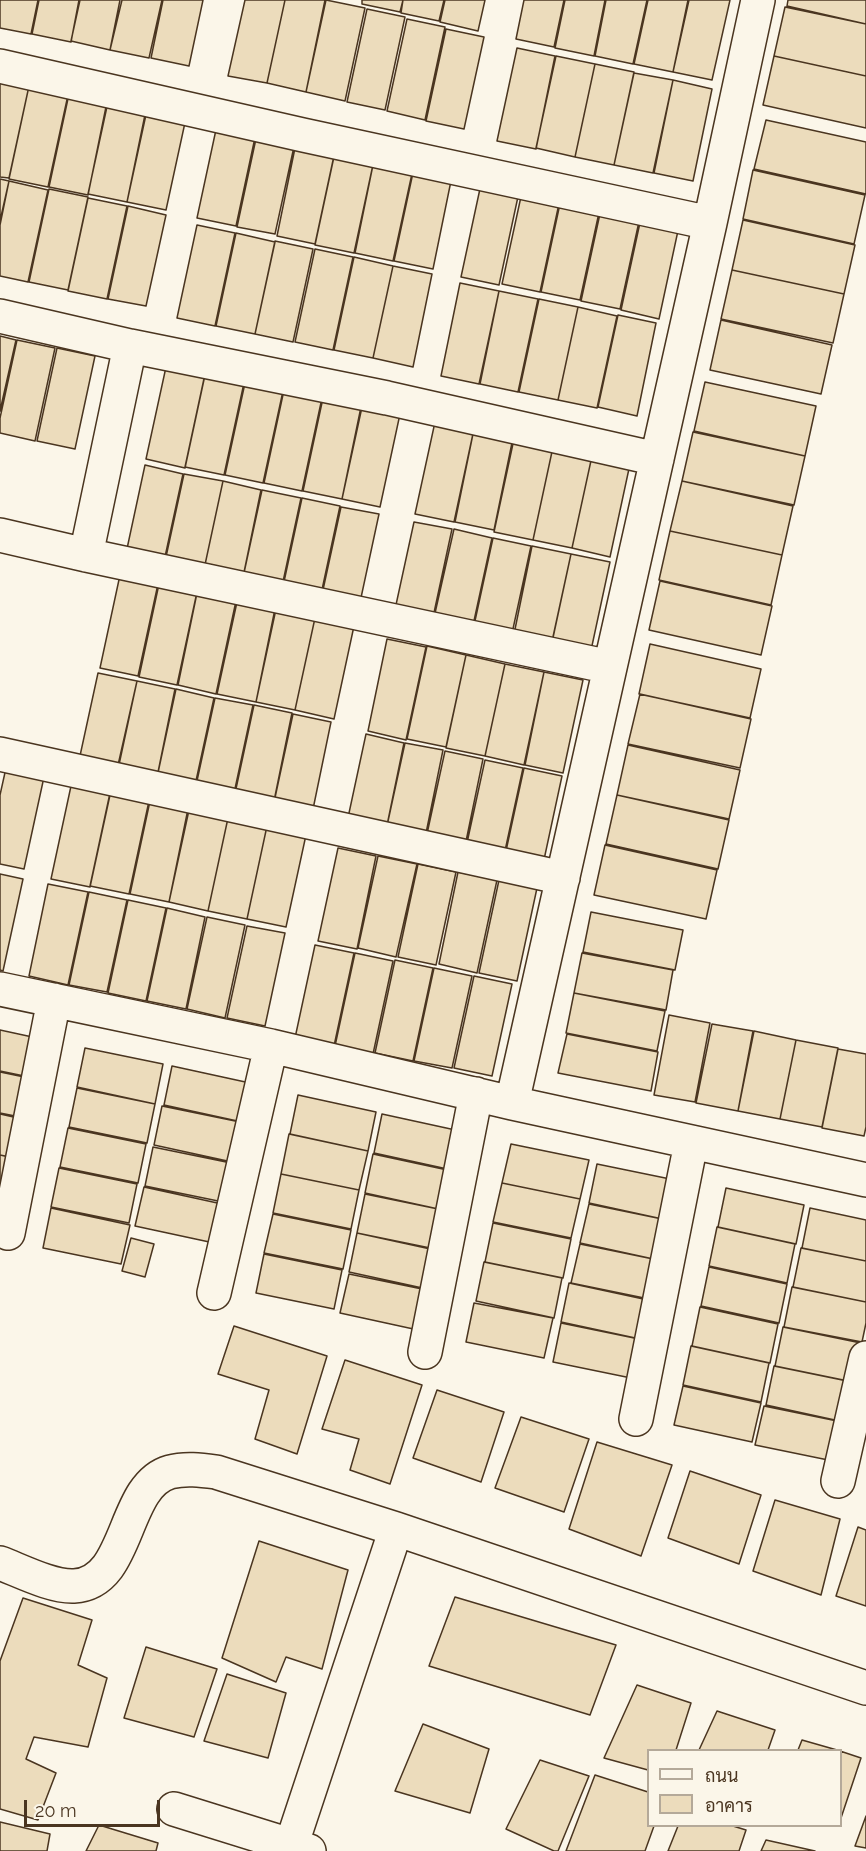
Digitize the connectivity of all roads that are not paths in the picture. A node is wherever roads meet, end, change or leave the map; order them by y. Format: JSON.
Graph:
{"nodes":[{"id":1,"x":758,"y":0,"type":"edge"},
{"id":2,"x":0,"y":66,"type":"edge"},
{"id":3,"x":710,"y":223,"type":"junction"},
{"id":4,"x":0,"y":316,"type":"edge"},
{"id":5,"x":130,"y":346,"type":"junction"},
{"id":6,"x":657,"y":459,"type":"junction"},
{"id":7,"x":0,"y":534,"type":"edge"},
{"id":8,"x":86,"y":555,"type":"junction"},
{"id":9,"x":610,"y":667,"type":"junction"},
{"id":10,"x":0,"y":754,"type":"edge"},
{"id":11,"x":563,"y":878,"type":"junction"},
{"id":12,"x":0,"y":989,"type":"edge"},
{"id":13,"x":54,"y":1000,"type":"junction"},
{"id":14,"x":271,"y":1046,"type":"junction"},
{"id":15,"x":476,"y":1094,"type":"junction"},
{"id":16,"x":512,"y":1103,"type":"junction"},
{"id":17,"x":691,"y":1143,"type":"junction"},
{"id":18,"x":866,"y":1180,"type":"edge"},
{"id":19,"x":8,"y":1233,"type":"dead end"},
{"id":20,"x":214,"y":1293,"type":"dead end"},
{"id":21,"x":425,"y":1352,"type":"dead end"},
{"id":22,"x":866,"y":1358,"type":"edge"},
{"id":23,"x":636,"y":1419,"type":"dead end"},
{"id":24,"x":838,"y":1481,"type":"dead end"},
{"id":25,"x":396,"y":1529,"type":"junction"},
{"id":26,"x":0,"y":1563,"type":"edge"},
{"id":27,"x":866,"y":1688,"type":"edge"},
{"id":28,"x":174,"y":1809,"type":"dead end"},
{"id":29,"x":300,"y":1848,"type":"edge"}],
"edges":[{"from":1,"to":3,"type":"street"},
{"from":2,"to":3,"type":"street"},
{"from":3,"to":6,"type":"street"},
{"from":4,"to":5,"type":"street"},
{"from":5,"to":6,"type":"street"},
{"from":5,"to":8,"type":"street"},
{"from":6,"to":9,"type":"street"},
{"from":7,"to":8,"type":"street"},
{"from":8,"to":9,"type":"street"},
{"from":9,"to":11,"type":"street"},
{"from":10,"to":11,"type":"street"},
{"from":11,"to":16,"type":"street"},
{"from":12,"to":13,"type":"street"},
{"from":13,"to":14,"type":"street"},
{"from":13,"to":19,"type":"street"},
{"from":14,"to":15,"type":"street"},
{"from":14,"to":20,"type":"street"},
{"from":15,"to":16,"type":"street"},
{"from":15,"to":21,"type":"street"},
{"from":16,"to":17,"type":"street"},
{"from":17,"to":18,"type":"street"},
{"from":17,"to":23,"type":"street"},
{"from":22,"to":24,"type":"street"},
{"from":25,"to":26,"type":"street"},
{"from":25,"to":27,"type":"street"},
{"from":25,"to":29,"type":"street"},
{"from":28,"to":29,"type":"street"}]}
